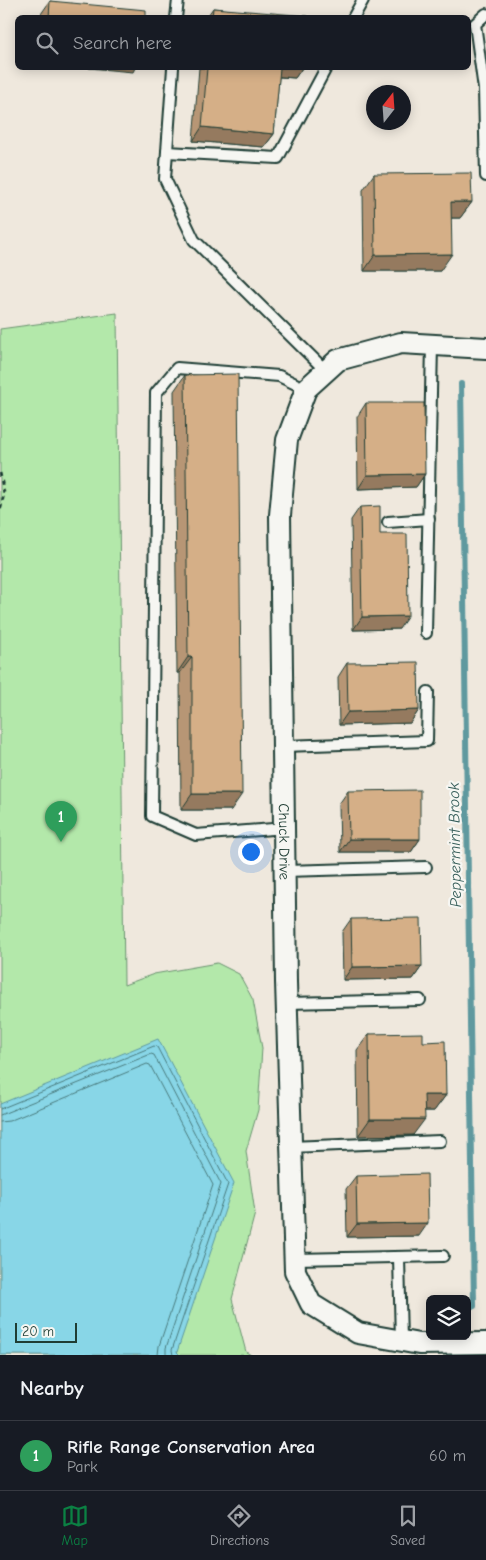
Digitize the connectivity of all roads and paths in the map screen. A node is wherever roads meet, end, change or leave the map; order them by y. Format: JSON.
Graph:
{"nodes":[{"id":1,"x":178,"y":0,"type":"edge"},
{"id":2,"x":362,"y":0,"type":"edge"},
{"id":3,"x":486,"y":14,"type":"edge"},
{"id":4,"x":176,"y":15,"type":"edge"},
{"id":5,"x":354,"y":15,"type":"edge"},
{"id":6,"x":173,"y":70,"type":"edge"},
{"id":7,"x":325,"y":70,"type":"edge"},
{"id":8,"x":485,"y":89,"type":"edge"},
{"id":9,"x":167,"y":152,"type":"junction"},
{"id":10,"x":486,"y":176,"type":"edge"},
{"id":11,"x":432,"y":345,"type":"junction"},
{"id":12,"x":486,"y":348,"type":"edge"},
{"id":13,"x":326,"y":371,"type":"junction"},
{"id":14,"x":306,"y":390,"type":"junction"},
{"id":15,"x":0,"y":472,"type":"edge"},
{"id":16,"x":0,"y":512,"type":"edge"},
{"id":17,"x":429,"y":519,"type":"junction"},
{"id":18,"x":388,"y":522,"type":"dead end"},
{"id":19,"x":426,"y":633,"type":"dead end"},
{"id":20,"x":428,"y":692,"type":"dead end"},
{"id":21,"x":284,"y":746,"type":"junction"},
{"id":22,"x":285,"y":828,"type":"junction"},
{"id":23,"x":426,"y":867,"type":"dead end"},
{"id":24,"x":285,"y":871,"type":"junction"},
{"id":25,"x":420,"y":1000,"type":"dead end"},
{"id":26,"x":287,"y":1003,"type":"junction"},
{"id":27,"x":440,"y":1141,"type":"dead end"},
{"id":28,"x":290,"y":1147,"type":"junction"},
{"id":29,"x":443,"y":1256,"type":"dead end"},
{"id":30,"x":399,"y":1257,"type":"junction"},
{"id":31,"x":295,"y":1259,"type":"junction"},
{"id":32,"x":401,"y":1341,"type":"junction"},
{"id":33,"x":486,"y":1343,"type":"edge"}],
"edges":[{"from":1,"to":4,"type":"lane"},
{"from":2,"to":5,"type":"lane"},
{"from":3,"to":8,"type":"lane"},
{"from":6,"to":9,"type":"lane"},
{"from":7,"to":9,"type":"lane"},
{"from":8,"to":10,"type":"lane"},
{"from":9,"to":13,"type":"lane"},
{"from":11,"to":12,"type":"street","name":"Chuck Drive"},
{"from":11,"to":13,"type":"street","name":"Chuck Drive"},
{"from":11,"to":17,"type":"lane"},
{"from":13,"to":14,"type":"street","name":"Chuck Drive"},
{"from":14,"to":21,"type":"street","name":"Chuck Drive"},
{"from":14,"to":22,"type":"lane"},
{"from":15,"to":16,"type":"path"},
{"from":17,"to":18,"type":"lane"},
{"from":17,"to":19,"type":"lane"},
{"from":20,"to":21,"type":"lane"},
{"from":21,"to":22,"type":"street","name":"Chuck Drive"},
{"from":22,"to":24,"type":"street","name":"Chuck Drive"},
{"from":23,"to":24,"type":"lane"},
{"from":24,"to":26,"type":"street","name":"Chuck Drive"},
{"from":25,"to":26,"type":"lane"},
{"from":26,"to":28,"type":"street","name":"Chuck Drive"},
{"from":27,"to":28,"type":"lane"},
{"from":28,"to":31,"type":"street","name":"Chuck Drive"},
{"from":29,"to":30,"type":"lane"},
{"from":30,"to":31,"type":"lane"},
{"from":30,"to":32,"type":"lane"},
{"from":31,"to":32,"type":"street","name":"Chuck Drive"},
{"from":32,"to":33,"type":"street","name":"Chuck Drive"}]}
